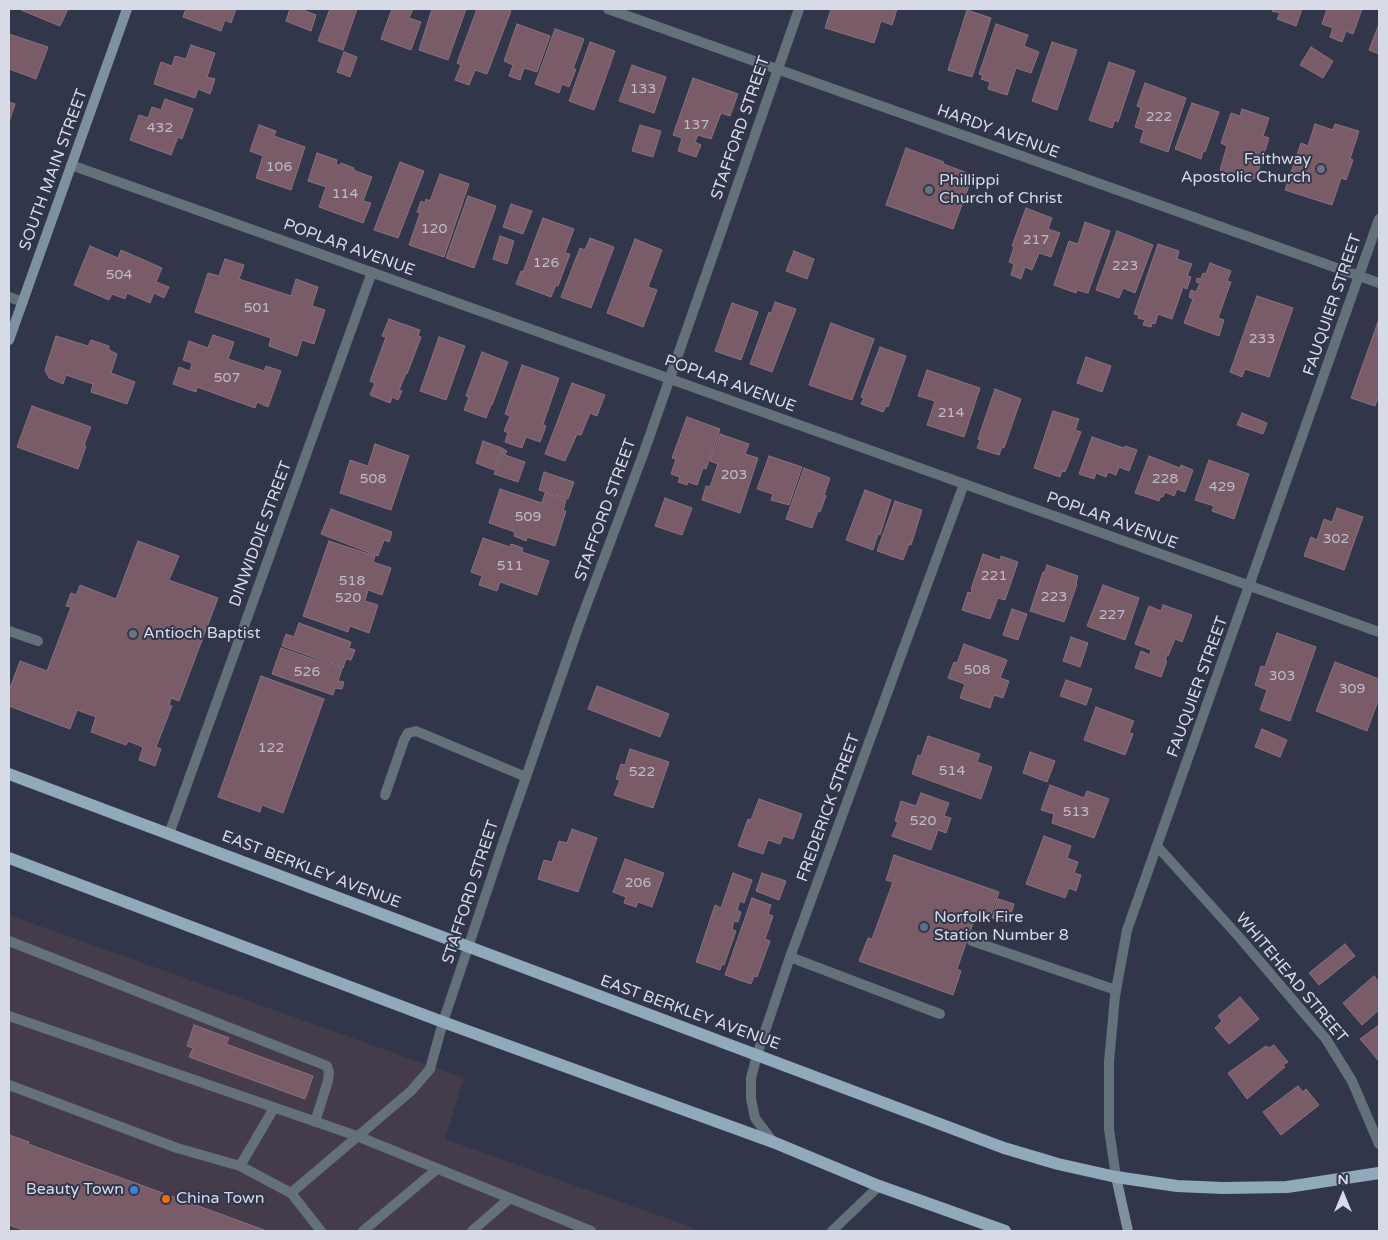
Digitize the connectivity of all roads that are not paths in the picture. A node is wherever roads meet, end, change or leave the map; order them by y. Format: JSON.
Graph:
{"nodes":[{"id":1,"x":127,"y":9,"type":"edge"},
{"id":2,"x":608,"y":9,"type":"edge"},
{"id":3,"x":799,"y":9,"type":"edge"},
{"id":4,"x":777,"y":69,"type":"junction"},
{"id":5,"x":71,"y":165,"type":"junction"},
{"id":6,"x":1379,"y":218,"type":"edge"},
{"id":7,"x":372,"y":272,"type":"junction"},
{"id":8,"x":1359,"y":276,"type":"junction"},
{"id":9,"x":1379,"y":283,"type":"edge"},
{"id":10,"x":9,"y":297,"type":"edge"},
{"id":11,"x":23,"y":302,"type":"junction"},
{"id":12,"x":9,"y":340,"type":"edge"},
{"id":13,"x":669,"y":378,"type":"junction"},
{"id":14,"x":964,"y":484,"type":"junction"},
{"id":15,"x":1250,"y":586,"type":"junction"},
{"id":16,"x":9,"y":631,"type":"edge"},
{"id":17,"x":1379,"y":632,"type":"edge"},
{"id":18,"x":38,"y":641,"type":"dead end"},
{"id":19,"x":9,"y":774,"type":"edge"},
{"id":20,"x":526,"y":777,"type":"junction"},
{"id":21,"x":385,"y":796,"type":"dead end"},
{"id":22,"x":169,"y":834,"type":"junction"},
{"id":23,"x":1157,"y":846,"type":"junction"},
{"id":24,"x":9,"y":858,"type":"edge"},
{"id":25,"x":9,"y":941,"type":"edge"},
{"id":26,"x":972,"y":941,"type":"dead end"},
{"id":27,"x":469,"y":947,"type":"junction"},
{"id":28,"x":790,"y":957,"type":"junction"},
{"id":29,"x":1116,"y":990,"type":"junction"},
{"id":30,"x":940,"y":1014,"type":"dead end"},
{"id":31,"x":9,"y":1016,"type":"edge"},
{"id":32,"x":444,"y":1022,"type":"junction"},
{"id":33,"x":757,"y":1055,"type":"junction"},
{"id":34,"x":9,"y":1085,"type":"edge"},
{"id":35,"x":274,"y":1108,"type":"junction"},
{"id":36,"x":315,"y":1122,"type":"junction"},
{"id":37,"x":357,"y":1136,"type":"junction"},
{"id":38,"x":773,"y":1142,"type":"junction"},
{"id":39,"x":1379,"y":1144,"type":"edge"},
{"id":40,"x":240,"y":1166,"type":"junction"},
{"id":41,"x":437,"y":1169,"type":"junction"},
{"id":42,"x":1379,"y":1173,"type":"edge"},
{"id":43,"x":1116,"y":1177,"type":"junction"},
{"id":44,"x":879,"y":1186,"type":"junction"},
{"id":45,"x":290,"y":1193,"type":"junction"},
{"id":46,"x":510,"y":1198,"type":"junction"},
{"id":47,"x":321,"y":1231,"type":"edge"},
{"id":48,"x":363,"y":1231,"type":"edge"},
{"id":49,"x":472,"y":1231,"type":"edge"},
{"id":50,"x":591,"y":1231,"type":"edge"},
{"id":51,"x":832,"y":1231,"type":"edge"},
{"id":52,"x":1005,"y":1231,"type":"edge"},
{"id":53,"x":1128,"y":1231,"type":"edge"}],
"edges":[{"from":1,"to":5,"type":"street","name":"SOUTH MAIN STREET"},
{"from":2,"to":4,"type":"street","name":"HARDY AVENUE"},
{"from":3,"to":4,"type":"street","name":"STAFFORD STREET"},
{"from":4,"to":8,"type":"street","name":"HARDY AVENUE"},
{"from":4,"to":13,"type":"street","name":"STAFFORD STREET"},
{"from":5,"to":7,"type":"street","name":"POPLAR AVENUE"},
{"from":5,"to":11,"type":"street","name":"SOUTH MAIN STREET"},
{"from":6,"to":8,"type":"street","name":"FAUQUIER STREET"},
{"from":7,"to":13,"type":"street","name":"POPLAR AVENUE"},
{"from":7,"to":22,"type":"street","name":"DINWIDDIE STREET"},
{"from":8,"to":9,"type":"street","name":"HARDY AVENUE"},
{"from":8,"to":15,"type":"street","name":"FAUQUIER STREET"},
{"from":10,"to":11,"type":"street"},
{"from":11,"to":12,"type":"street","name":"SOUTH MAIN STREET"},
{"from":13,"to":14,"type":"street","name":"POPLAR AVENUE"},
{"from":13,"to":20,"type":"street","name":"STAFFORD STREET"},
{"from":14,"to":15,"type":"street","name":"POPLAR AVENUE"},
{"from":14,"to":28,"type":"street","name":"FREDERICK STREET"},
{"from":15,"to":17,"type":"street","name":"POPLAR AVENUE"},
{"from":15,"to":23,"type":"street","name":"FAUQUIER STREET"},
{"from":16,"to":18,"type":"street"},
{"from":19,"to":22,"type":"main road","name":"EAST BERKLEY AVENUE"},
{"from":20,"to":21,"type":"street"},
{"from":20,"to":27,"type":"street","name":"STAFFORD STREET"},
{"from":22,"to":27,"type":"main road","name":"EAST BERKLEY AVENUE"},
{"from":23,"to":29,"type":"street","name":"FAUQUIER STREET"},
{"from":23,"to":39,"type":"street","name":"WHITEHEAD STREET"},
{"from":24,"to":32,"type":"main road"},
{"from":25,"to":36,"type":"street"},
{"from":26,"to":29,"type":"street"},
{"from":27,"to":32,"type":"street","name":"STAFFORD STREET"},
{"from":27,"to":33,"type":"main road","name":"EAST BERKLEY AVENUE"},
{"from":28,"to":30,"type":"street"},
{"from":28,"to":33,"type":"street","name":"FREDERICK STREET"},
{"from":29,"to":43,"type":"street","name":"FAUQUIER STREET"},
{"from":31,"to":35,"type":"street"},
{"from":32,"to":37,"type":"street","name":"STAFFORD STREET"},
{"from":32,"to":38,"type":"main road"},
{"from":33,"to":38,"type":"street","name":"FREDERICK STREET"},
{"from":33,"to":43,"type":"main road","name":"EAST BERKLEY AVENUE"},
{"from":34,"to":40,"type":"street"},
{"from":35,"to":36,"type":"street"},
{"from":35,"to":40,"type":"street"},
{"from":36,"to":37,"type":"street"},
{"from":37,"to":41,"type":"street"},
{"from":37,"to":45,"type":"street","name":"STAFFORD STREET"},
{"from":38,"to":44,"type":"main road"},
{"from":40,"to":45,"type":"street"},
{"from":41,"to":46,"type":"street"},
{"from":41,"to":48,"type":"street"},
{"from":42,"to":43,"type":"main road","name":"EAST BERKLEY AVENUE"},
{"from":43,"to":53,"type":"street"},
{"from":44,"to":51,"type":"street"},
{"from":44,"to":52,"type":"main road"},
{"from":45,"to":47,"type":"street"},
{"from":46,"to":49,"type":"street"},
{"from":46,"to":50,"type":"street"}]}
